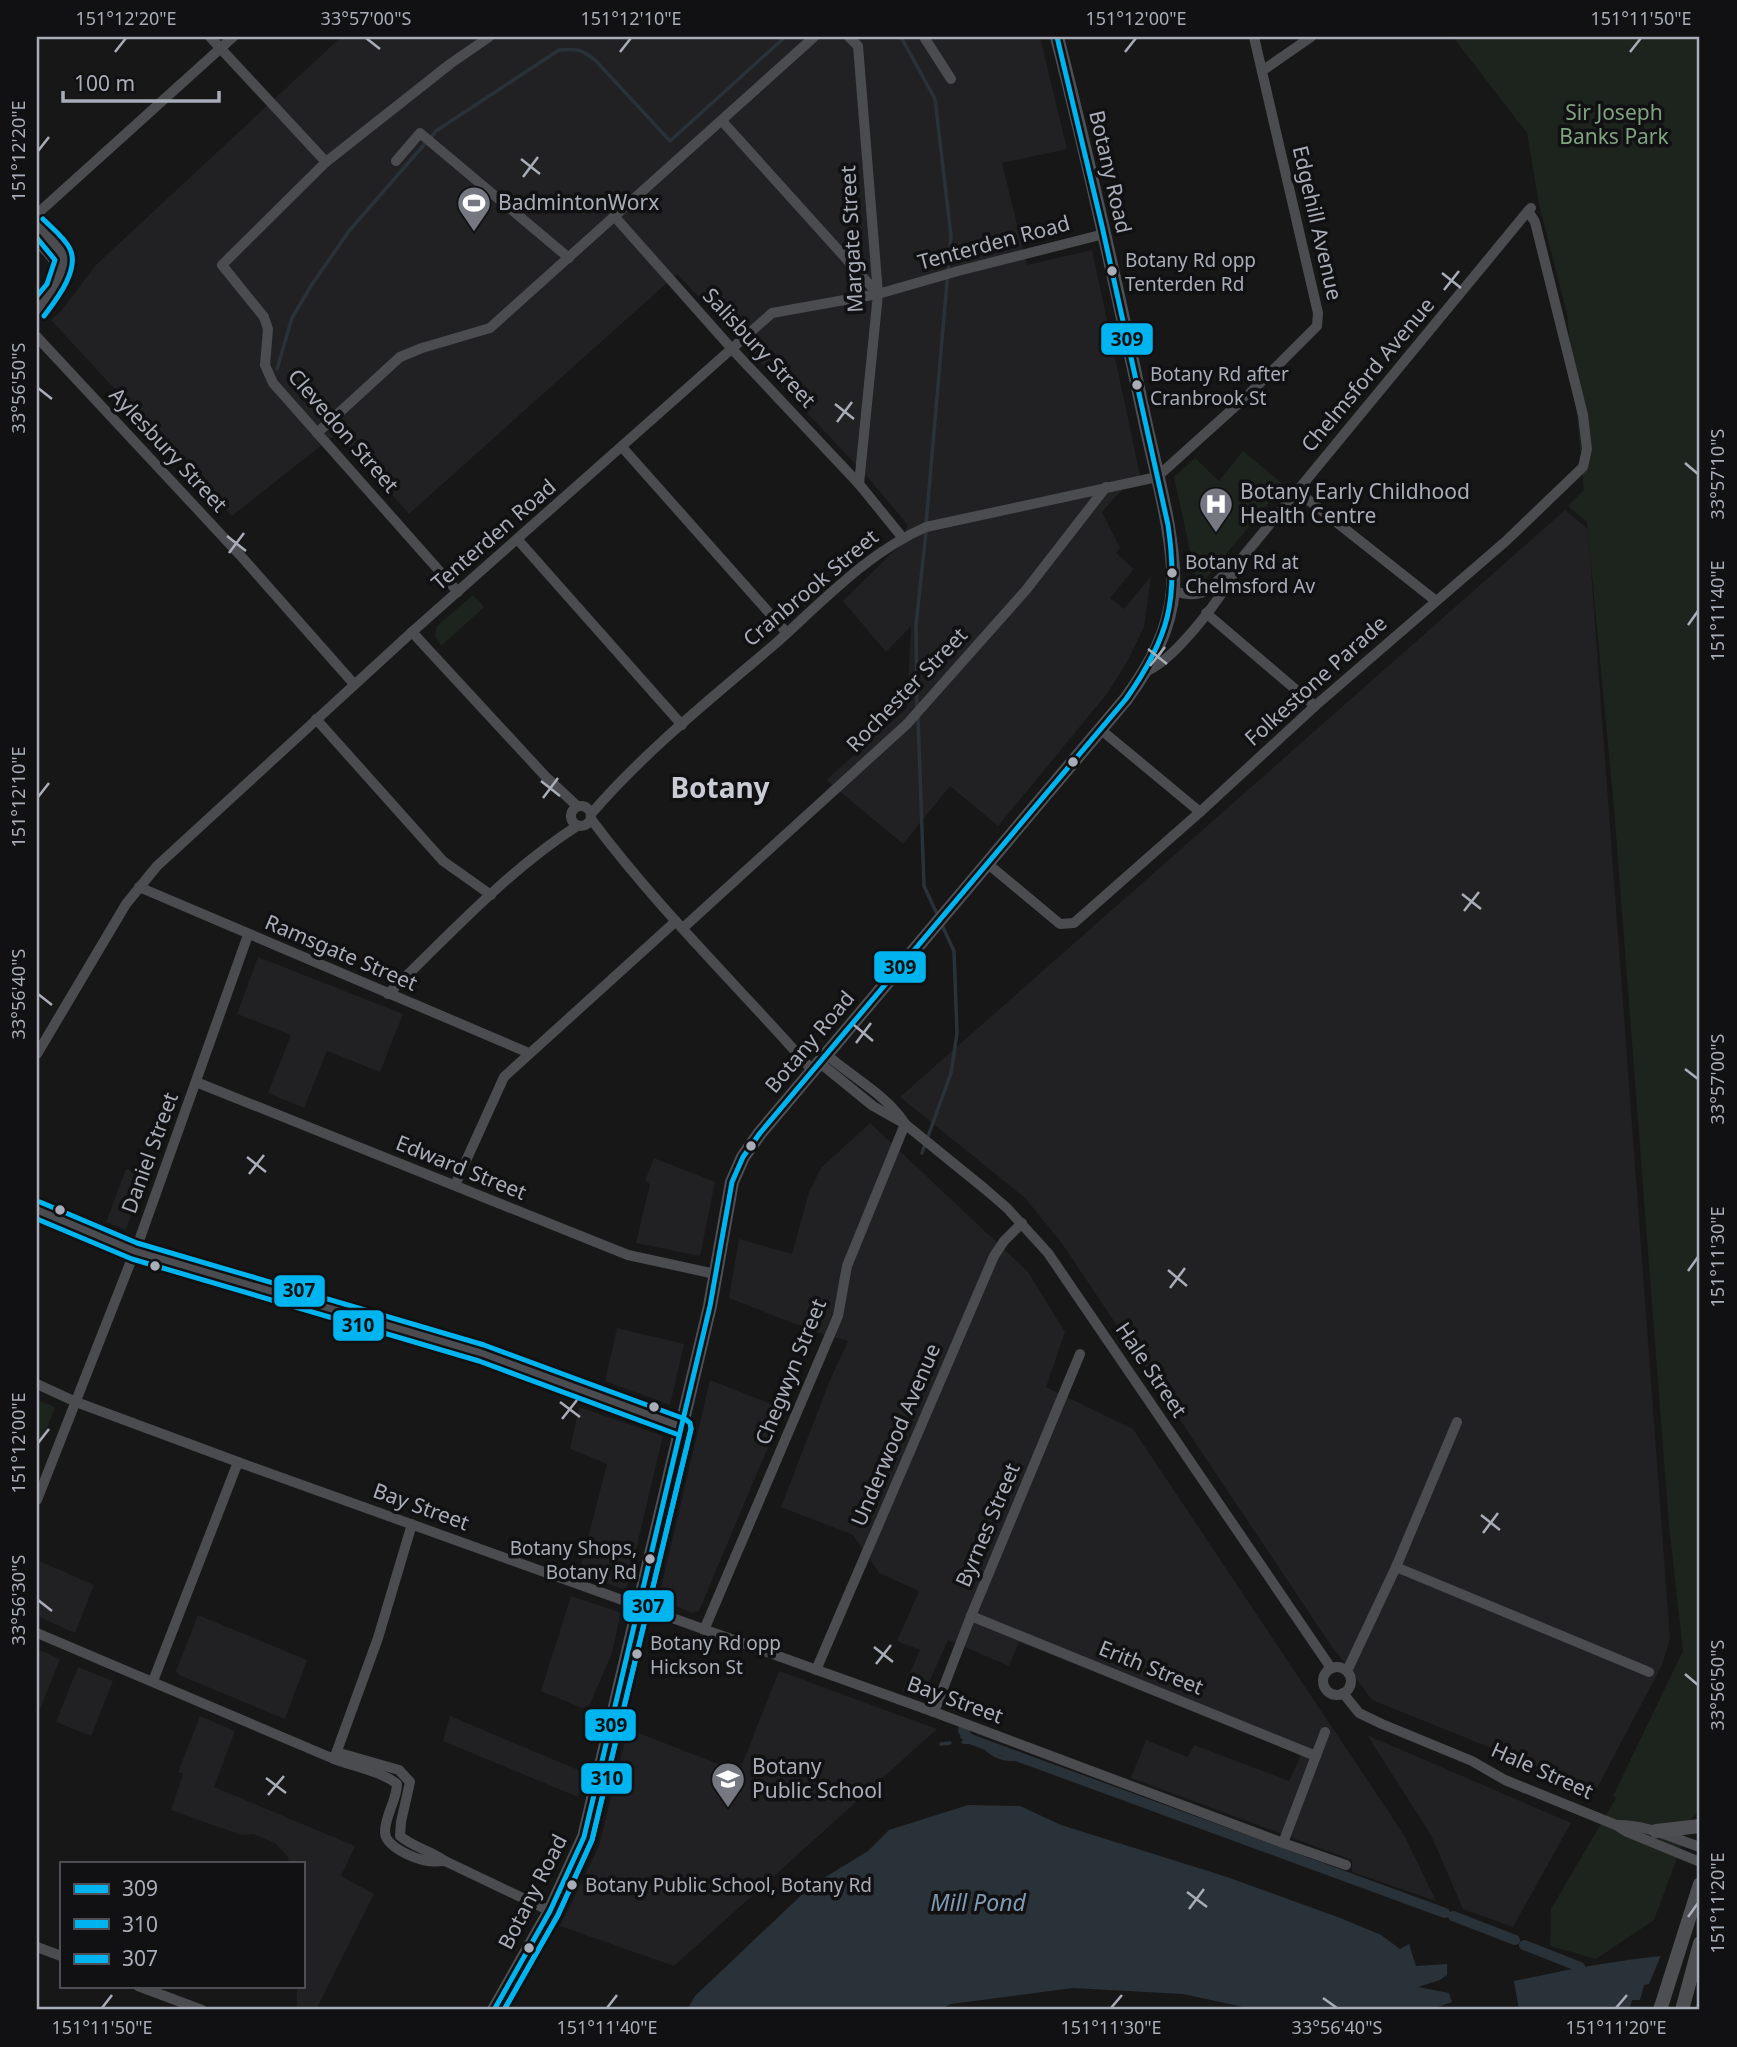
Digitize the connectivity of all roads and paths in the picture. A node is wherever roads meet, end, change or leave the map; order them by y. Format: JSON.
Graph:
{"nodes":[{"id":1,"x":209,"y":37,"type":"edge"},
{"id":2,"x":233,"y":37,"type":"edge"},
{"id":3,"x":489,"y":37,"type":"edge"},
{"id":4,"x":814,"y":37,"type":"edge"},
{"id":5,"x":849,"y":37,"type":"edge"},
{"id":6,"x":924,"y":37,"type":"edge"},
{"id":7,"x":1057,"y":37,"type":"edge"},
{"id":8,"x":1254,"y":37,"type":"edge"},
{"id":9,"x":1311,"y":37,"type":"edge"},
{"id":10,"x":220,"y":48,"type":"junction"},
{"id":11,"x":1262,"y":71,"type":"junction"},
{"id":12,"x":951,"y":79,"type":"dead end"},
{"id":13,"x":722,"y":121,"type":"junction"},
{"id":14,"x":396,"y":161,"type":"dead end"},
{"id":15,"x":326,"y":162,"type":"junction"},
{"id":16,"x":37,"y":214,"type":"edge"},
{"id":17,"x":615,"y":217,"type":"junction"},
{"id":18,"x":37,"y":225,"type":"edge"},
{"id":19,"x":1104,"y":234,"type":"junction"},
{"id":20,"x":37,"y":241,"type":"edge"},
{"id":21,"x":569,"y":258,"type":"junction"},
{"id":22,"x":59,"y":272,"type":"junction"},
{"id":23,"x":878,"y":294,"type":"junction"},
{"id":24,"x":37,"y":310,"type":"edge"},
{"id":25,"x":37,"y":337,"type":"edge"},
{"id":26,"x":732,"y":349,"type":"junction"},
{"id":27,"x":317,"y":433,"type":"junction"},
{"id":28,"x":622,"y":447,"type":"junction"},
{"id":29,"x":1583,"y":467,"type":"joint"},
{"id":30,"x":1157,"y":477,"type":"junction"},
{"id":31,"x":859,"y":484,"type":"junction"},
{"id":32,"x":1106,"y":487,"type":"junction"},
{"id":33,"x":1297,"y":491,"type":"junction"},
{"id":34,"x":902,"y":537,"type":"junction"},
{"id":35,"x":518,"y":540,"type":"junction"},
{"id":36,"x":1237,"y":564,"type":"junction"},
{"id":37,"x":1173,"y":591,"type":"junction"},
{"id":38,"x":458,"y":592,"type":"junction"},
{"id":39,"x":1436,"y":601,"type":"junction"},
{"id":40,"x":1206,"y":613,"type":"junction"},
{"id":41,"x":412,"y":632,"type":"junction"},
{"id":42,"x":787,"y":634,"type":"junction"},
{"id":43,"x":1147,"y":671,"type":"junction"},
{"id":44,"x":354,"y":684,"type":"junction"},
{"id":45,"x":1315,"y":706,"type":"junction"},
{"id":46,"x":316,"y":719,"type":"junction"},
{"id":47,"x":682,"y":725,"type":"junction"},
{"id":48,"x":1100,"y":729,"type":"junction"},
{"id":49,"x":1200,"y":812,"type":"junction"},
{"id":50,"x":581,"y":816,"type":"junction"},
{"id":51,"x":988,"y":864,"type":"junction"},
{"id":52,"x":139,"y":887,"type":"junction"},
{"id":53,"x":491,"y":895,"type":"junction"},
{"id":54,"x":680,"y":925,"type":"junction"},
{"id":55,"x":248,"y":935,"type":"junction"},
{"id":56,"x":388,"y":994,"type":"junction"},
{"id":57,"x":529,"y":1053,"type":"junction"},
{"id":58,"x":37,"y":1054,"type":"edge"},
{"id":59,"x":820,"y":1063,"type":"junction"},
{"id":60,"x":196,"y":1082,"type":"junction"},
{"id":61,"x":905,"y":1124,"type":"junction"},
{"id":62,"x":455,"y":1185,"type":"junction"},
{"id":63,"x":37,"y":1210,"type":"edge"},
{"id":64,"x":1018,"y":1227,"type":"junction"},
{"id":65,"x":134,"y":1251,"type":"junction"},
{"id":66,"x":715,"y":1274,"type":"junction"},
{"id":67,"x":1080,"y":1354,"type":"dead end"},
{"id":68,"x":37,"y":1384,"type":"edge"},
{"id":69,"x":76,"y":1402,"type":"junction"},
{"id":70,"x":1457,"y":1422,"type":"dead end"},
{"id":71,"x":682,"y":1427,"type":"junction"},
{"id":72,"x":238,"y":1462,"type":"junction"},
{"id":73,"x":37,"y":1500,"type":"edge"},
{"id":74,"x":412,"y":1524,"type":"junction"},
{"id":75,"x":1396,"y":1567,"type":"junction"},
{"id":76,"x":639,"y":1607,"type":"junction"},
{"id":77,"x":971,"y":1616,"type":"junction"},
{"id":78,"x":704,"y":1630,"type":"junction"},
{"id":79,"x":37,"y":1633,"type":"edge"},
{"id":80,"x":1331,"y":1668,"type":"junction"},
{"id":81,"x":816,"y":1670,"type":"junction"},
{"id":82,"x":1346,"y":1671,"type":"junction"},
{"id":83,"x":1649,"y":1672,"type":"dead end"},
{"id":84,"x":153,"y":1681,"type":"junction"},
{"id":85,"x":1343,"y":1693,"type":"junction"},
{"id":86,"x":934,"y":1712,"type":"junction"},
{"id":87,"x":1325,"y":1731,"type":"dead end"},
{"id":88,"x":1315,"y":1756,"type":"junction"},
{"id":89,"x":334,"y":1759,"type":"junction"},
{"id":90,"x":1616,"y":1825,"type":"junction"},
{"id":91,"x":1700,"y":1826,"type":"edge"},
{"id":92,"x":1656,"y":1831,"type":"junction"},
{"id":93,"x":1283,"y":1843,"type":"junction"},
{"id":94,"x":1700,"y":1847,"type":"edge"},
{"id":95,"x":1700,"y":1862,"type":"edge"},
{"id":96,"x":1346,"y":1865,"type":"dead end"},
{"id":97,"x":1700,"y":1884,"type":"edge"},
{"id":98,"x":550,"y":1910,"type":"junction"},
{"id":99,"x":37,"y":1947,"type":"edge"},
{"id":100,"x":1699,"y":1947,"type":"edge"},
{"id":101,"x":60,"y":1956,"type":"edge"},
{"id":102,"x":143,"y":1988,"type":"edge"},
{"id":103,"x":202,"y":2010,"type":"edge"},
{"id":104,"x":494,"y":2010,"type":"edge"},
{"id":105,"x":1660,"y":2010,"type":"edge"},
{"id":106,"x":1682,"y":2010,"type":"edge"}],
"edges":[{"from":1,"to":10,"type":"street"},
{"from":2,"to":10,"type":"street"},
{"from":3,"to":15,"type":"street"},
{"from":4,"to":13,"type":"street"},
{"from":5,"to":23,"type":"street","name":"Margate Street"},
{"from":6,"to":12,"type":"street"},
{"from":7,"to":19,"type":"main road","name":"Botany Road"},
{"from":8,"to":11,"type":"street","name":"Edgehill Avenue"},
{"from":9,"to":11,"type":"street"},
{"from":10,"to":15,"type":"street"},
{"from":10,"to":16,"type":"street"},
{"from":11,"to":30,"type":"street","name":"Edgehill Avenue"},
{"from":13,"to":17,"type":"street"},
{"from":13,"to":23,"type":"street"},
{"from":14,"to":21,"type":"street"},
{"from":15,"to":27,"type":"street","name":"Clevedon Street"},
{"from":17,"to":21,"type":"street"},
{"from":17,"to":26,"type":"street","name":"Salisbury Street"},
{"from":18,"to":22,"type":"street"},
{"from":19,"to":23,"type":"street","name":"Tenterden Road"},
{"from":19,"to":30,"type":"main road","name":"Botany Road"},
{"from":20,"to":22,"type":"street"},
{"from":21,"to":27,"type":"street"},
{"from":22,"to":24,"type":"street"},
{"from":23,"to":26,"type":"street","name":"Tenterden Road"},
{"from":23,"to":31,"type":"street","name":"Margate Street"},
{"from":25,"to":44,"type":"street","name":"Aylesbury Street"},
{"from":26,"to":28,"type":"street","name":"Tenterden Road"},
{"from":26,"to":31,"type":"street","name":"Salisbury Street"},
{"from":27,"to":38,"type":"street","name":"Clevedon Street"},
{"from":28,"to":35,"type":"street","name":"Tenterden Road"},
{"from":28,"to":42,"type":"street"},
{"from":29,"to":33,"type":"street","name":"Chelmsford Avenue"},
{"from":29,"to":39,"type":"street","name":"Folkestone Parade"},
{"from":30,"to":32,"type":"street","name":"Cranbrook Street"},
{"from":30,"to":37,"type":"main road","name":"Botany Road"},
{"from":31,"to":34,"type":"street","name":"Salisbury Street"},
{"from":32,"to":34,"type":"street","name":"Cranbrook Street"},
{"from":32,"to":54,"type":"street","name":"Rochester Street"},
{"from":33,"to":36,"type":"street","name":"Chelmsford Avenue"},
{"from":33,"to":39,"type":"street"},
{"from":34,"to":42,"type":"street","name":"Cranbrook Street"},
{"from":35,"to":38,"type":"street","name":"Tenterden Road"},
{"from":35,"to":47,"type":"street"},
{"from":36,"to":37,"type":"street","name":"Chelmsford Avenue"},
{"from":36,"to":40,"type":"street","name":"Chelmsford Avenue"},
{"from":37,"to":43,"type":"main road","name":"Botany Road"},
{"from":38,"to":41,"type":"street","name":"Tenterden Road"},
{"from":39,"to":45,"type":"street","name":"Folkestone Parade"},
{"from":40,"to":43,"type":"street","name":"Chelmsford Avenue"},
{"from":40,"to":45,"type":"street"},
{"from":41,"to":44,"type":"street","name":"Tenterden Road"},
{"from":41,"to":50,"type":"street","name":"Hale Street"},
{"from":42,"to":47,"type":"street","name":"Cranbrook Street"},
{"from":43,"to":48,"type":"main road","name":"Botany Road"},
{"from":44,"to":46,"type":"street","name":"Tenterden Road"},
{"from":45,"to":49,"type":"street","name":"Folkestone Parade"},
{"from":46,"to":52,"type":"street","name":"Tenterden Road"},
{"from":46,"to":53,"type":"street"},
{"from":47,"to":50,"type":"street","name":"Cranbrook Street"},
{"from":48,"to":49,"type":"street"},
{"from":48,"to":51,"type":"main road","name":"Botany Road"},
{"from":49,"to":51,"type":"street","name":"Folkestone Parade"},
{"from":50,"to":53,"type":"street","name":"Cranbrook Street"},
{"from":50,"to":54,"type":"street","name":"Hale Street"},
{"from":51,"to":59,"type":"main road","name":"Botany Road"},
{"from":52,"to":55,"type":"street","name":"Ramsgate Street"},
{"from":52,"to":58,"type":"street","name":"Tenterden Road"},
{"from":53,"to":56,"type":"street","name":"Cranbrook Street"},
{"from":54,"to":57,"type":"street","name":"Rochester Street"},
{"from":54,"to":59,"type":"street","name":"Hale Street"},
{"from":55,"to":56,"type":"street","name":"Ramsgate Street"},
{"from":55,"to":60,"type":"street","name":"Daniel Street"},
{"from":56,"to":57,"type":"street","name":"Ramsgate Street"},
{"from":57,"to":62,"type":"street","name":"Rochester Street"},
{"from":59,"to":61,"type":"street","name":"Hale Street"},
{"from":59,"to":66,"type":"main road","name":"Botany Road"},
{"from":60,"to":62,"type":"street","name":"Edward Street"},
{"from":60,"to":65,"type":"street","name":"Daniel Street"},
{"from":61,"to":64,"type":"street","name":"Hale Street"},
{"from":61,"to":78,"type":"street","name":"Chegwyn Street"},
{"from":62,"to":66,"type":"street","name":"Edward Street"},
{"from":63,"to":65,"type":"street"},
{"from":64,"to":80,"type":"street","name":"Hale Street"},
{"from":64,"to":81,"type":"street","name":"Underwood Avenue"},
{"from":65,"to":69,"type":"street","name":"Daniel Street"},
{"from":65,"to":71,"type":"street"},
{"from":66,"to":71,"type":"main road","name":"Botany Road"},
{"from":67,"to":77,"type":"street","name":"Byrnes Street"},
{"from":68,"to":69,"type":"street","name":"Bay Street"},
{"from":69,"to":72,"type":"street","name":"Bay Street"},
{"from":69,"to":73,"type":"street","name":"Daniel Street"},
{"from":70,"to":75,"type":"street"},
{"from":71,"to":76,"type":"main road","name":"Botany Road"},
{"from":72,"to":74,"type":"street","name":"Bay Street"},
{"from":72,"to":84,"type":"street"},
{"from":74,"to":76,"type":"street","name":"Bay Street"},
{"from":74,"to":89,"type":"street"},
{"from":75,"to":82,"type":"street"},
{"from":75,"to":83,"type":"street"},
{"from":76,"to":78,"type":"street","name":"Bay Street"},
{"from":76,"to":98,"type":"main road","name":"Botany Road"},
{"from":77,"to":86,"type":"street","name":"Byrnes Street"},
{"from":77,"to":88,"type":"street","name":"Erith Street"},
{"from":78,"to":81,"type":"street","name":"Bay Street"},
{"from":79,"to":84,"type":"street"},
{"from":80,"to":82,"type":"street"},
{"from":80,"to":85,"type":"street"},
{"from":81,"to":86,"type":"street","name":"Bay Street"},
{"from":82,"to":85,"type":"street"},
{"from":84,"to":89,"type":"street"},
{"from":85,"to":90,"type":"street","name":"Hale Street"},
{"from":86,"to":93,"type":"street","name":"Bay Street"},
{"from":87,"to":88,"type":"street"},
{"from":88,"to":93,"type":"street"},
{"from":89,"to":98,"type":"street"},
{"from":90,"to":92,"type":"street","name":"Hale Street"},
{"from":90,"to":95,"type":"street","name":"Hale Street"},
{"from":91,"to":92,"type":"main road"},
{"from":92,"to":94,"type":"street","name":"Hale Street"},
{"from":93,"to":96,"type":"street","name":"Bay Street"},
{"from":97,"to":105,"type":"main road"},
{"from":98,"to":104,"type":"main road","name":"Botany Road"},
{"from":99,"to":101,"type":"street"},
{"from":100,"to":106,"type":"main road"},
{"from":102,"to":103,"type":"street"}]}
